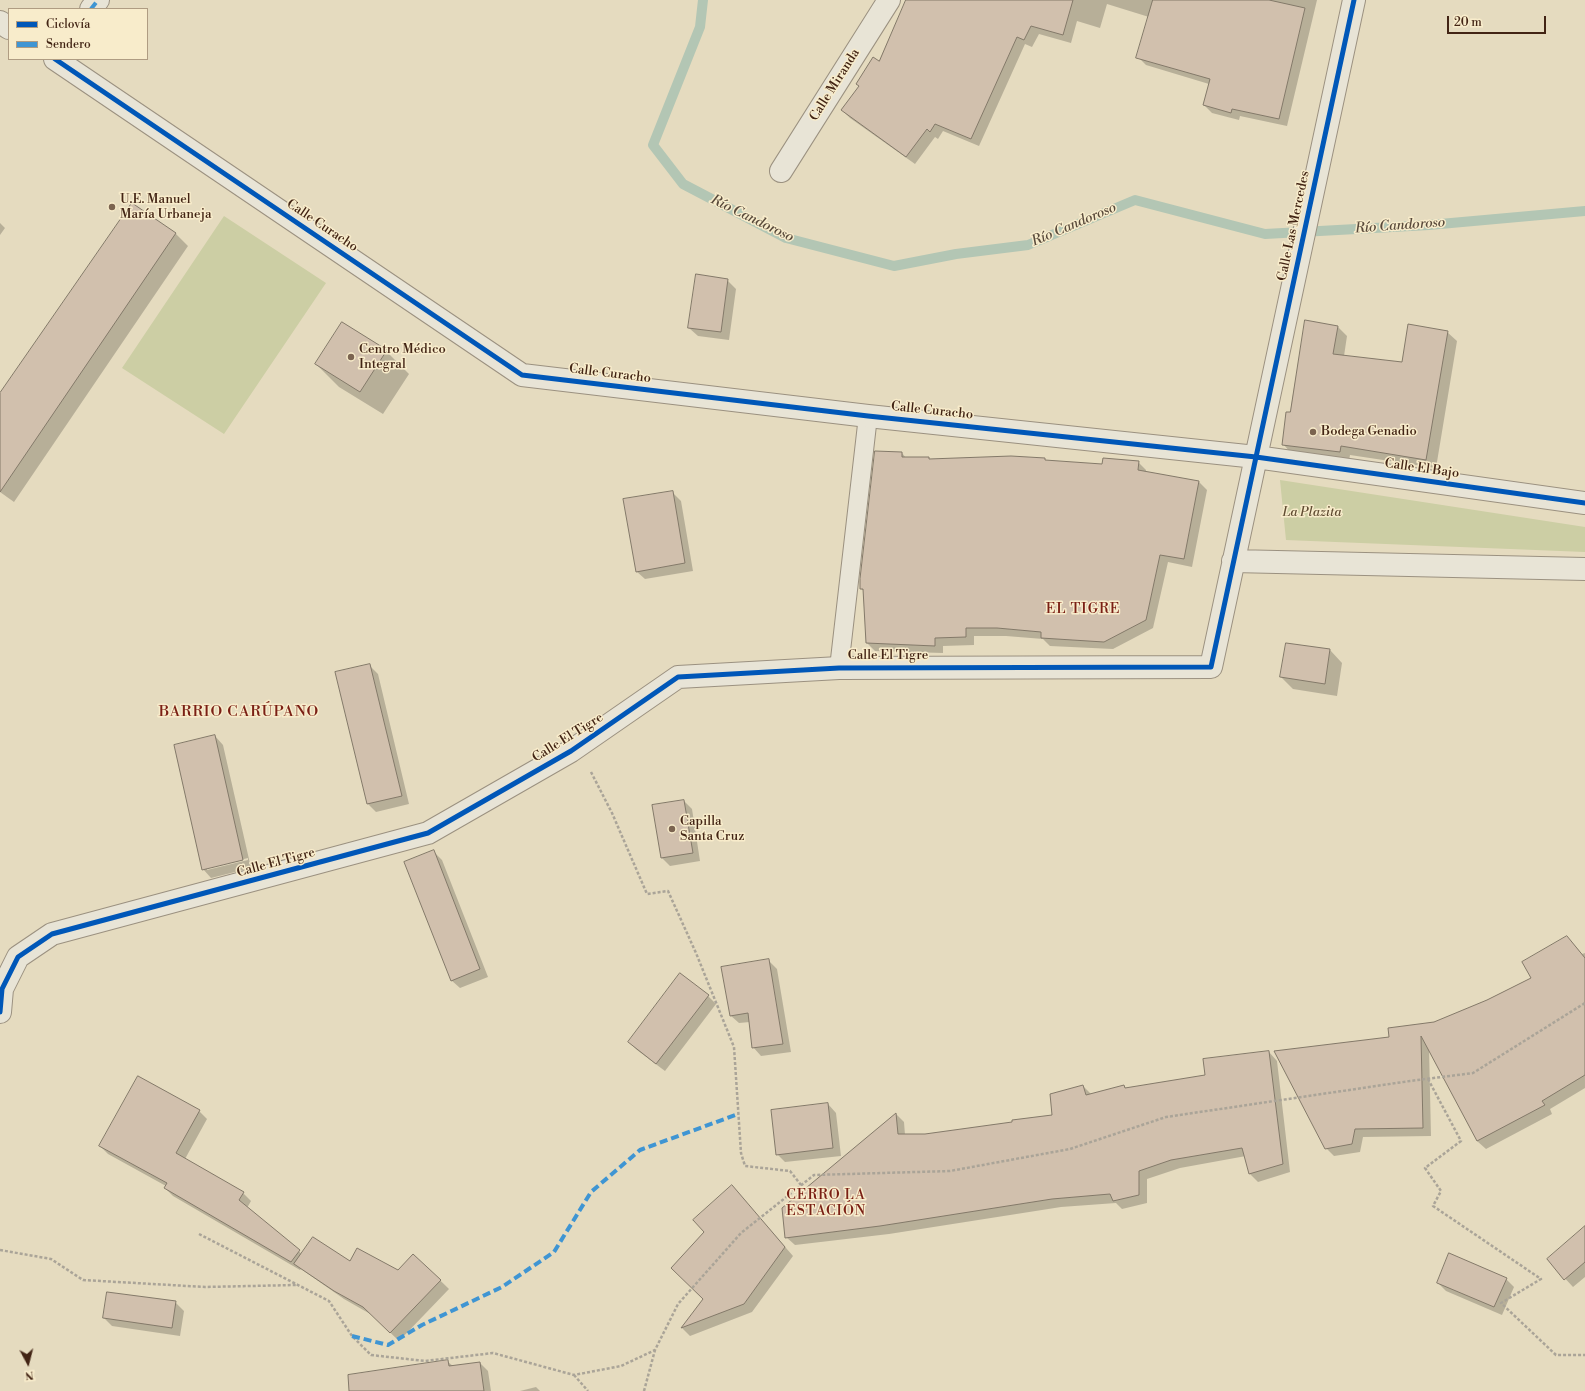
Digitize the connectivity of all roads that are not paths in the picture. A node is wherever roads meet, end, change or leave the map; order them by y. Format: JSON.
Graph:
{"nodes":[{"id":1,"x":98,"y":0,"type":"edge"},
{"id":2,"x":889,"y":0,"type":"edge"},
{"id":3,"x":1354,"y":0,"type":"edge"},
{"id":4,"x":92,"y":8,"type":"edge"},
{"id":5,"x":56,"y":60,"type":"edge"},
{"id":6,"x":781,"y":171,"type":"dead end"},
{"id":7,"x":868,"y":416,"type":"junction"},
{"id":8,"x":1256,"y":457,"type":"junction"},
{"id":9,"x":1585,"y":503,"type":"edge"},
{"id":10,"x":1233,"y":561,"type":"junction"},
{"id":11,"x":1585,"y":569,"type":"edge"},
{"id":12,"x":1211,"y":667,"type":"joint"},
{"id":13,"x":839,"y":668,"type":"junction"},
{"id":14,"x":0,"y":1012,"type":"edge"}],
"edges":[{"from":1,"to":4,"type":"street"},
{"from":2,"to":6,"type":"street","name":"Calle Miranda"},
{"from":3,"to":8,"type":"street","name":"Calle Las Mercedes"},
{"from":5,"to":7,"type":"street","name":"Calle Curacho"},
{"from":7,"to":8,"type":"street","name":"Calle Curacho"},
{"from":7,"to":13,"type":"lane"},
{"from":8,"to":9,"type":"street","name":"Calle El Bajo"},
{"from":8,"to":10,"type":"street","name":"Calle Las Mercedes"},
{"from":10,"to":11,"type":"street"},
{"from":10,"to":12,"type":"street","name":"Calle Las Mercedes"},
{"from":12,"to":13,"type":"street","name":"Calle El Tigre"},
{"from":13,"to":14,"type":"street","name":"Calle El Tigre"}]}
